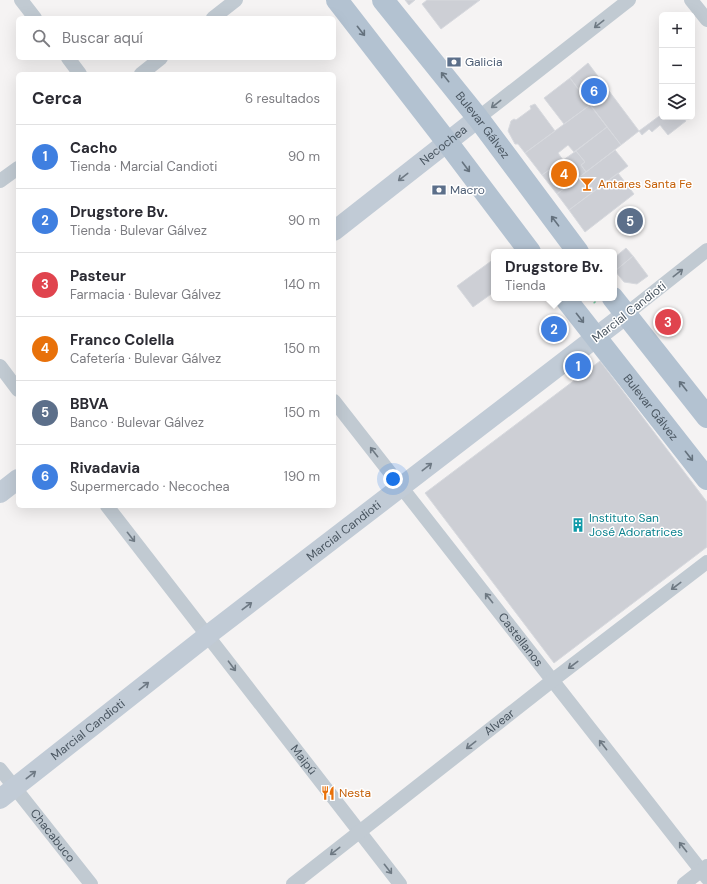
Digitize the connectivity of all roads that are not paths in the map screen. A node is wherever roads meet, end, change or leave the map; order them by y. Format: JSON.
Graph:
{"nodes":[{"id":1,"x":21,"y":0,"type":"edge"},
{"id":2,"x":236,"y":0,"type":"edge"},
{"id":3,"x":337,"y":0,"type":"edge"},
{"id":4,"x":384,"y":0,"type":"edge"},
{"id":5,"x":629,"y":0,"type":"edge"},
{"id":6,"x":691,"y":0,"type":"edge"},
{"id":7,"x":33,"y":16,"type":"edge"},
{"id":8,"x":216,"y":16,"type":"edge"},
{"id":9,"x":707,"y":20,"type":"edge"},
{"id":10,"x":70,"y":60,"type":"edge"},
{"id":11,"x":158,"y":60,"type":"edge"},
{"id":12,"x":78,"y":72,"type":"edge"},
{"id":13,"x":144,"y":72,"type":"edge"},
{"id":14,"x":478,"y":118,"type":"junction"},
{"id":15,"x":447,"y":142,"type":"junction"},
{"id":16,"x":16,"y":170,"type":"edge"},
{"id":17,"x":0,"y":182,"type":"edge"},
{"id":18,"x":336,"y":229,"type":"edge"},
{"id":19,"x":528,"y":249,"type":"edge"},
{"id":20,"x":576,"y":249,"type":"edge"},
{"id":21,"x":707,"y":250,"type":"edge"},
{"id":22,"x":567,"y":301,"type":"edge"},
{"id":23,"x":619,"y":306,"type":"edge"},
{"id":24,"x":596,"y":338,"type":"junction"},
{"id":25,"x":0,"y":366,"type":"edge"},
{"id":26,"x":16,"y":387,"type":"edge"},
{"id":27,"x":336,"y":404,"type":"edge"},
{"id":28,"x":707,"y":417,"type":"edge"},
{"id":29,"x":707,"y":479,"type":"edge"},
{"id":30,"x":16,"y":481,"type":"edge"},
{"id":31,"x":401,"y":488,"type":"junction"},
{"id":32,"x":0,"y":493,"type":"edge"},
{"id":33,"x":109,"y":508,"type":"edge"},
{"id":34,"x":707,"y":562,"type":"edge"},
{"id":35,"x":208,"y":635,"type":"junction"},
{"id":36,"x":553,"y":680,"type":"junction"},
{"id":37,"x":0,"y":769,"type":"edge"},
{"id":38,"x":7,"y":793,"type":"edge"},
{"id":39,"x":359,"y":833,"type":"junction"},
{"id":40,"x":705,"y":872,"type":"edge"},
{"id":41,"x":91,"y":884,"type":"edge"},
{"id":42,"x":293,"y":884,"type":"edge"},
{"id":43,"x":400,"y":884,"type":"edge"},
{"id":44,"x":684,"y":884,"type":"edge"}],
"edges":[{"from":1,"to":7,"type":"street"},
{"from":2,"to":8,"type":"street"},
{"from":3,"to":15,"type":"main road","one_way":true},
{"from":14,"to":4,"type":"main road","name":"Bulevar Gálvez","one_way":true},
{"from":5,"to":14,"type":"street","name":"Necochea","one_way":true},
{"from":6,"to":9,"type":"street"},
{"from":10,"to":12,"type":"street"},
{"from":11,"to":13,"type":"street"},
{"from":14,"to":15,"type":"main road","name":"Necochea"},
{"from":20,"to":14,"type":"main road","name":"Bulevar Gálvez","one_way":true},
{"from":15,"to":18,"type":"main road","name":"Necochea","one_way":true},
{"from":15,"to":19,"type":"main road","one_way":true},
{"from":16,"to":17,"type":"street"},
{"from":23,"to":21,"type":"street","name":"Marcial Candioti","one_way":true},
{"from":22,"to":24,"type":"main road","name":"Bulevar Gálvez","one_way":true},
{"from":23,"to":24,"type":"main road","name":"Marcial Candioti"},
{"from":28,"to":23,"type":"main road","one_way":true},
{"from":24,"to":29,"type":"main road","name":"Bulevar Gálvez","one_way":true},
{"from":31,"to":24,"type":"main road","name":"Marcial Candioti","one_way":true},
{"from":25,"to":26,"type":"street"},
{"from":31,"to":27,"type":"street","name":"Castellanos","one_way":true},
{"from":30,"to":32,"type":"main road"},
{"from":35,"to":31,"type":"main road","name":"Marcial Candioti","one_way":true},
{"from":36,"to":31,"type":"street","name":"Castellanos","one_way":true},
{"from":33,"to":35,"type":"street","name":"Maipú","one_way":true},
{"from":34,"to":36,"type":"street","name":"Alvear","one_way":true},
{"from":38,"to":35,"type":"main road","name":"Marcial Candioti","one_way":true},
{"from":35,"to":39,"type":"street","name":"Maipú","one_way":true},
{"from":36,"to":39,"type":"street","name":"Alvear","one_way":true},
{"from":40,"to":36,"type":"street","name":"Castellanos","one_way":true},
{"from":37,"to":38,"type":"street","name":"Chacabuco"},
{"from":38,"to":41,"type":"street","name":"Chacabuco"},
{"from":39,"to":42,"type":"street","name":"Alvear","one_way":true},
{"from":39,"to":43,"type":"street","name":"Maipú","one_way":true},
{"from":40,"to":44,"type":"street"}]}
